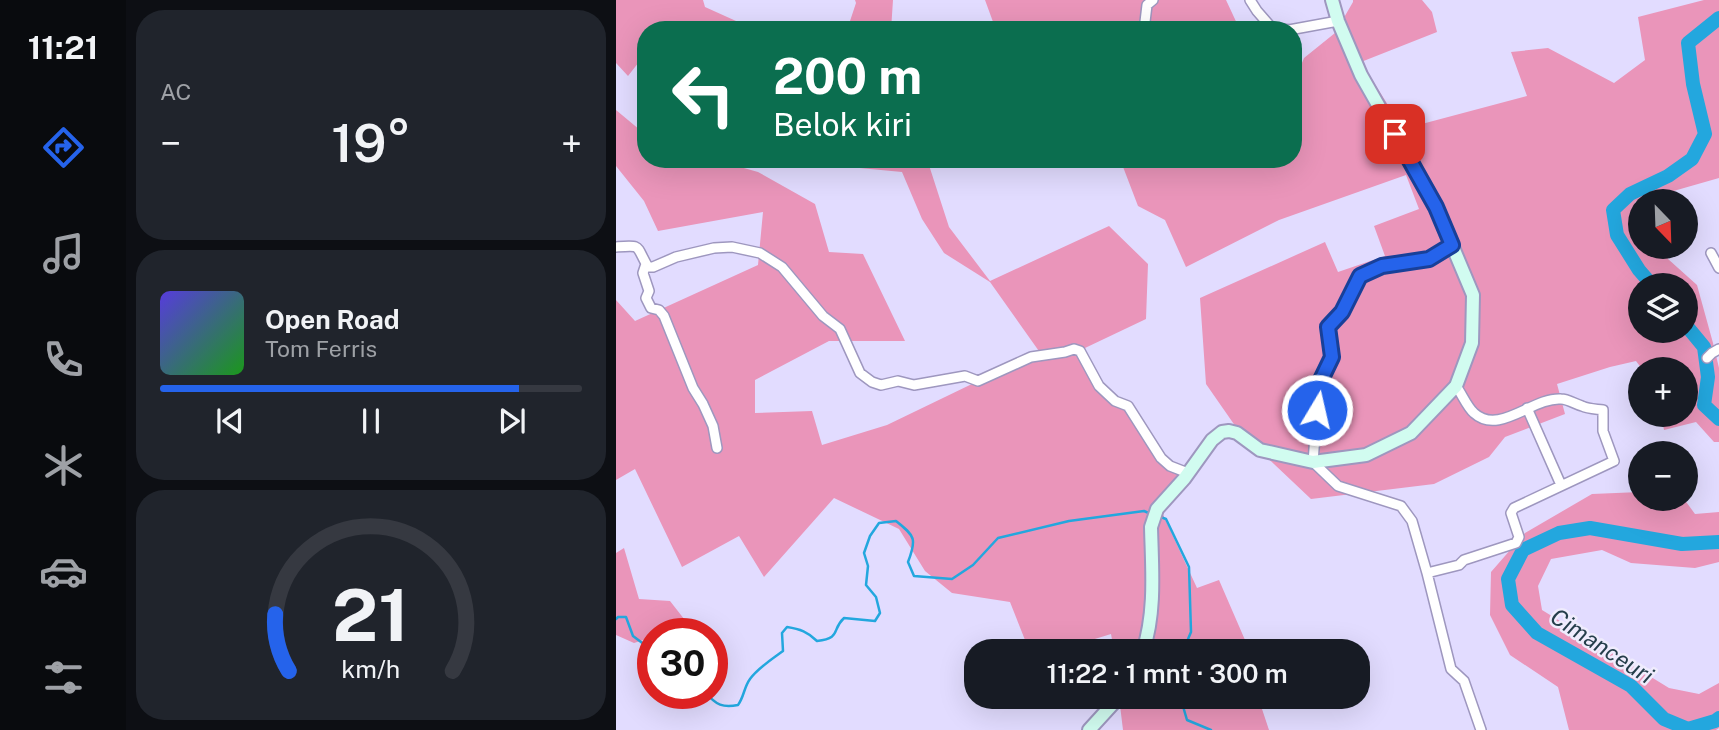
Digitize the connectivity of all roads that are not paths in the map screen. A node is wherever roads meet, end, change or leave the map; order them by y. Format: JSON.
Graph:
{"nodes":[{"id":1,"x":1153,"y":0,"type":"edge"},
{"id":2,"x":1250,"y":0,"type":"edge"},
{"id":3,"x":1332,"y":0,"type":"edge"},
{"id":4,"x":1338,"y":20,"type":"junction"},
{"id":5,"x":1145,"y":21,"type":"edge"},
{"id":6,"x":1266,"y":21,"type":"edge"},
{"id":7,"x":1302,"y":27,"type":"edge"},
{"id":8,"x":1452,"y":245,"type":"junction"},
{"id":9,"x":616,"y":247,"type":"edge"},
{"id":10,"x":1711,"y":253,"type":"dead end"},
{"id":11,"x":646,"y":264,"type":"junction"},
{"id":12,"x":1719,"y":268,"type":"edge"},
{"id":13,"x":1719,"y":349,"type":"edge"},
{"id":14,"x":1707,"y":358,"type":"dead end"},
{"id":15,"x":1456,"y":386,"type":"junction"},
{"id":16,"x":1527,"y":408,"type":"junction"},
{"id":17,"x":717,"y":448,"type":"dead end"},
{"id":18,"x":1313,"y":462,"type":"junction"},
{"id":19,"x":1188,"y":472,"type":"junction"},
{"id":20,"x":1561,"y":485,"type":"junction"},
{"id":21,"x":1427,"y":573,"type":"junction"},
{"id":22,"x":1146,"y":639,"type":"edge"},
{"id":23,"x":1108,"y":709,"type":"edge"},
{"id":24,"x":1089,"y":730,"type":"edge"},
{"id":25,"x":1482,"y":730,"type":"edge"}],
"edges":[{"from":1,"to":5,"type":"street"},
{"from":2,"to":6,"type":"street"},
{"from":3,"to":4,"type":"street"},
{"from":4,"to":7,"type":"street"},
{"from":4,"to":8,"type":"street"},
{"from":8,"to":15,"type":"street"},
{"from":8,"to":18,"type":"street"},
{"from":9,"to":11,"type":"street"},
{"from":10,"to":12,"type":"street"},
{"from":11,"to":17,"type":"street"},
{"from":11,"to":19,"type":"street"},
{"from":13,"to":14,"type":"street"},
{"from":15,"to":16,"type":"street"},
{"from":15,"to":18,"type":"street"},
{"from":16,"to":20,"type":"street"},
{"from":16,"to":20,"type":"street"},
{"from":18,"to":19,"type":"street"},
{"from":18,"to":21,"type":"street"},
{"from":19,"to":22,"type":"street"},
{"from":20,"to":21,"type":"street"},
{"from":21,"to":25,"type":"street"},
{"from":23,"to":24,"type":"street"}]}
